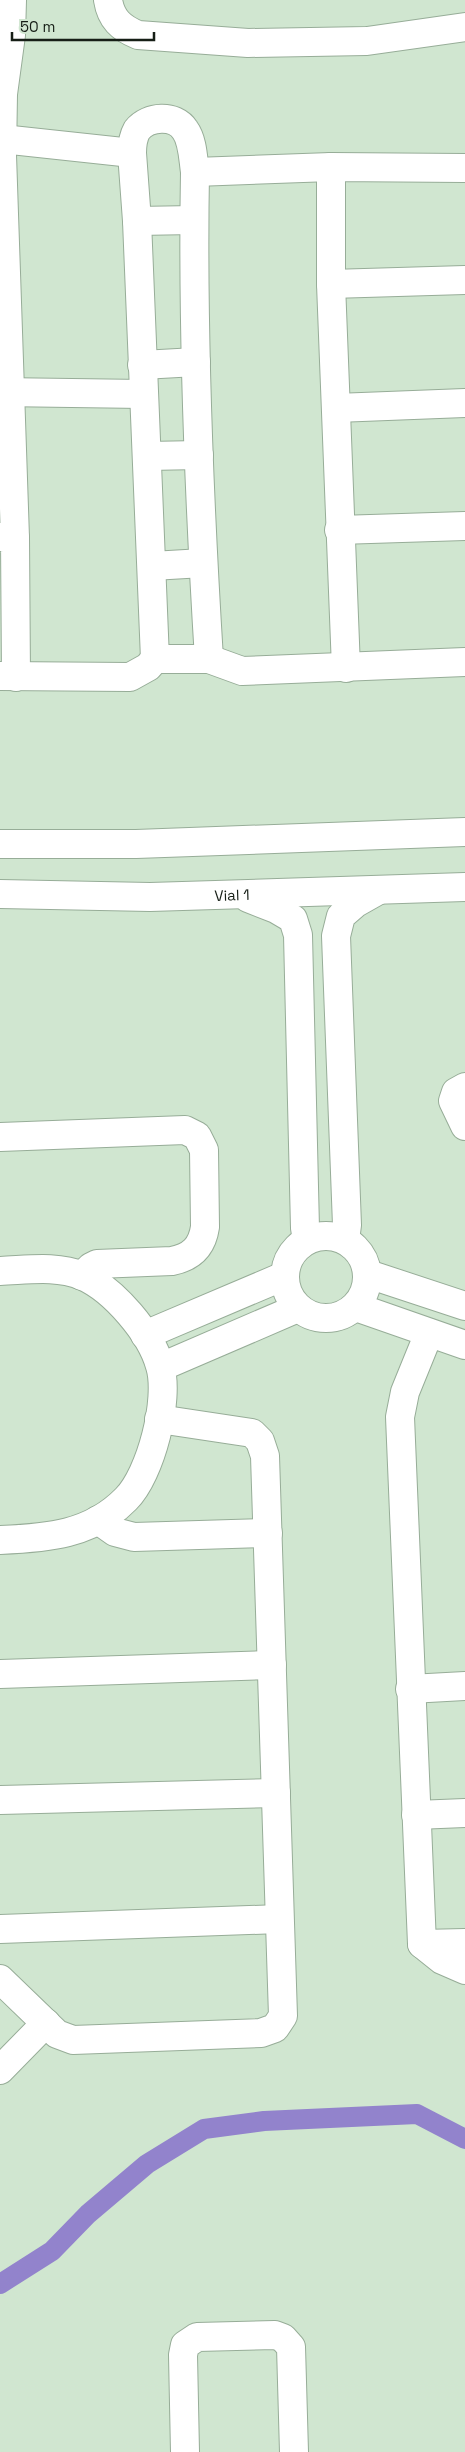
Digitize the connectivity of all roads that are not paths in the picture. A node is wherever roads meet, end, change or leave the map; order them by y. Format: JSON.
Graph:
{"nodes":[{"id":1,"x":12,"y":0,"type":"edge"},
{"id":2,"x":108,"y":0,"type":"edge"},
{"id":3,"x":465,"y":27,"type":"edge"},
{"id":4,"x":2,"y":94,"type":"edge"},
{"id":5,"x":2,"y":139,"type":"junction"},
{"id":6,"x":132,"y":153,"type":"junction"},
{"id":7,"x":331,"y":167,"type":"junction"},
{"id":8,"x":465,"y":168,"type":"edge"},
{"id":9,"x":195,"y":172,"type":"junction"},
{"id":10,"x":194,"y":220,"type":"junction"},
{"id":11,"x":137,"y":221,"type":"junction"},
{"id":12,"x":465,"y":280,"type":"edge"},
{"id":13,"x":331,"y":284,"type":"junction"},
{"id":14,"x":196,"y":362,"type":"junction"},
{"id":15,"x":142,"y":365,"type":"junction"},
{"id":16,"x":4,"y":393,"type":"edge"},
{"id":17,"x":143,"y":394,"type":"junction"},
{"id":18,"x":465,"y":403,"type":"edge"},
{"id":19,"x":336,"y":408,"type":"junction"},
{"id":20,"x":199,"y":455,"type":"junction"},
{"id":21,"x":148,"y":456,"type":"junction"},
{"id":22,"x":465,"y":526,"type":"edge"},
{"id":23,"x":340,"y":530,"type":"junction"},
{"id":24,"x":7,"y":538,"type":"edge"},
{"id":25,"x":203,"y":563,"type":"junction"},
{"id":26,"x":152,"y":566,"type":"junction"},
{"id":27,"x":156,"y":659,"type":"junction"},
{"id":28,"x":209,"y":659,"type":"junction"},
{"id":29,"x":465,"y":662,"type":"edge"},
{"id":30,"x":346,"y":668,"type":"junction"},
{"id":31,"x":8,"y":676,"type":"edge"},
{"id":32,"x":465,"y":832,"type":"edge"},
{"id":33,"x":0,"y":844,"type":"edge"},
{"id":34,"x":465,"y":886,"type":"edge"},
{"id":35,"x":379,"y":890,"type":"junction"},
{"id":36,"x":0,"y":894,"type":"edge"},
{"id":37,"x":240,"y":895,"type":"junction"},
{"id":38,"x":465,"y":1087,"type":"edge"},
{"id":39,"x":465,"y":1126,"type":"edge"},
{"id":40,"x":0,"y":1137,"type":"edge"},
{"id":41,"x":307,"y":1240,"type":"junction"},
{"id":42,"x":345,"y":1240,"type":"junction"},
{"id":43,"x":0,"y":1270,"type":"edge"},
{"id":44,"x":368,"y":1274,"type":"junction"},
{"id":45,"x":82,"y":1276,"type":"junction"},
{"id":46,"x":284,"y":1276,"type":"junction"},
{"id":47,"x":465,"y":1306,"type":"edge"},
{"id":48,"x":356,"y":1307,"type":"junction"},
{"id":49,"x":298,"y":1308,"type":"junction"},
{"id":50,"x":429,"y":1333,"type":"junction"},
{"id":51,"x":145,"y":1335,"type":"junction"},
{"id":52,"x":465,"y":1345,"type":"edge"},
{"id":53,"x":161,"y":1367,"type":"junction"},
{"id":54,"x":160,"y":1419,"type":"junction"},
{"id":55,"x":98,"y":1520,"type":"junction"},
{"id":56,"x":268,"y":1533,"type":"junction"},
{"id":57,"x":0,"y":1540,"type":"edge"},
{"id":58,"x":272,"y":1665,"type":"junction"},
{"id":59,"x":0,"y":1674,"type":"edge"},
{"id":60,"x":465,"y":1686,"type":"edge"},
{"id":61,"x":410,"y":1689,"type":"junction"},
{"id":62,"x":276,"y":1793,"type":"junction"},
{"id":63,"x":0,"y":1800,"type":"edge"},
{"id":64,"x":465,"y":1814,"type":"edge"},
{"id":65,"x":416,"y":1815,"type":"junction"},
{"id":66,"x":279,"y":1919,"type":"junction"},
{"id":67,"x":0,"y":1929,"type":"edge"},
{"id":68,"x":465,"y":1942,"type":"edge"},
{"id":69,"x":422,"y":1944,"type":"junction"},
{"id":70,"x":465,"y":1970,"type":"edge"},
{"id":71,"x":0,"y":1979,"type":"edge"},
{"id":72,"x":46,"y":2023,"type":"junction"},
{"id":73,"x":0,"y":2070,"type":"edge"},
{"id":74,"x":184,"y":2452,"type":"edge"},
{"id":75,"x":294,"y":2452,"type":"edge"}],
"edges":[{"from":1,"to":4,"type":"street"},
{"from":2,"to":3,"type":"street"},
{"from":4,"to":5,"type":"street"},
{"from":5,"to":6,"type":"street"},
{"from":5,"to":16,"type":"street"},
{"from":6,"to":9,"type":"street"},
{"from":6,"to":11,"type":"street"},
{"from":7,"to":8,"type":"street"},
{"from":7,"to":9,"type":"street"},
{"from":7,"to":13,"type":"street"},
{"from":9,"to":10,"type":"street"},
{"from":10,"to":11,"type":"street"},
{"from":10,"to":14,"type":"street"},
{"from":11,"to":15,"type":"street"},
{"from":12,"to":13,"type":"street"},
{"from":13,"to":19,"type":"street"},
{"from":14,"to":15,"type":"street"},
{"from":14,"to":20,"type":"street"},
{"from":15,"to":17,"type":"street"},
{"from":16,"to":17,"type":"street"},
{"from":16,"to":24,"type":"street"},
{"from":17,"to":21,"type":"street"},
{"from":18,"to":19,"type":"street"},
{"from":19,"to":23,"type":"street"},
{"from":20,"to":21,"type":"street"},
{"from":20,"to":25,"type":"street"},
{"from":21,"to":26,"type":"street"},
{"from":22,"to":23,"type":"street"},
{"from":23,"to":30,"type":"street"},
{"from":24,"to":31,"type":"street"},
{"from":25,"to":26,"type":"street"},
{"from":25,"to":28,"type":"street"},
{"from":26,"to":27,"type":"street"},
{"from":27,"to":28,"type":"street"},
{"from":27,"to":31,"type":"street"},
{"from":28,"to":30,"type":"street"},
{"from":29,"to":30,"type":"street"},
{"from":32,"to":33,"type":"street"},
{"from":34,"to":35,"type":"street","name":"Vial 1"},
{"from":35,"to":37,"type":"street","name":"Vial 1"},
{"from":35,"to":42,"type":"street"},
{"from":36,"to":37,"type":"street","name":"Vial 1"},
{"from":37,"to":41,"type":"street"},
{"from":38,"to":39,"type":"street"},
{"from":40,"to":45,"type":"street"},
{"from":41,"to":42,"type":"street"},
{"from":41,"to":46,"type":"street"},
{"from":42,"to":44,"type":"street"},
{"from":43,"to":45,"type":"street"},
{"from":44,"to":47,"type":"street"},
{"from":44,"to":48,"type":"street"},
{"from":45,"to":51,"type":"street"},
{"from":46,"to":49,"type":"street"},
{"from":46,"to":51,"type":"street"},
{"from":48,"to":49,"type":"street"},
{"from":48,"to":50,"type":"street"},
{"from":49,"to":53,"type":"street"},
{"from":50,"to":52,"type":"street"},
{"from":50,"to":61,"type":"street"},
{"from":51,"to":53,"type":"street"},
{"from":53,"to":54,"type":"street"},
{"from":54,"to":55,"type":"street"},
{"from":54,"to":56,"type":"street"},
{"from":55,"to":56,"type":"street"},
{"from":55,"to":57,"type":"street"},
{"from":56,"to":58,"type":"street"},
{"from":58,"to":59,"type":"street"},
{"from":58,"to":62,"type":"street"},
{"from":60,"to":61,"type":"street"},
{"from":61,"to":65,"type":"street"},
{"from":62,"to":63,"type":"street"},
{"from":62,"to":66,"type":"street"},
{"from":64,"to":65,"type":"street"},
{"from":65,"to":69,"type":"street"},
{"from":66,"to":67,"type":"street"},
{"from":66,"to":72,"type":"street"},
{"from":68,"to":69,"type":"street"},
{"from":69,"to":70,"type":"street"},
{"from":71,"to":72,"type":"street"},
{"from":72,"to":73,"type":"street"},
{"from":74,"to":75,"type":"street"}]}
